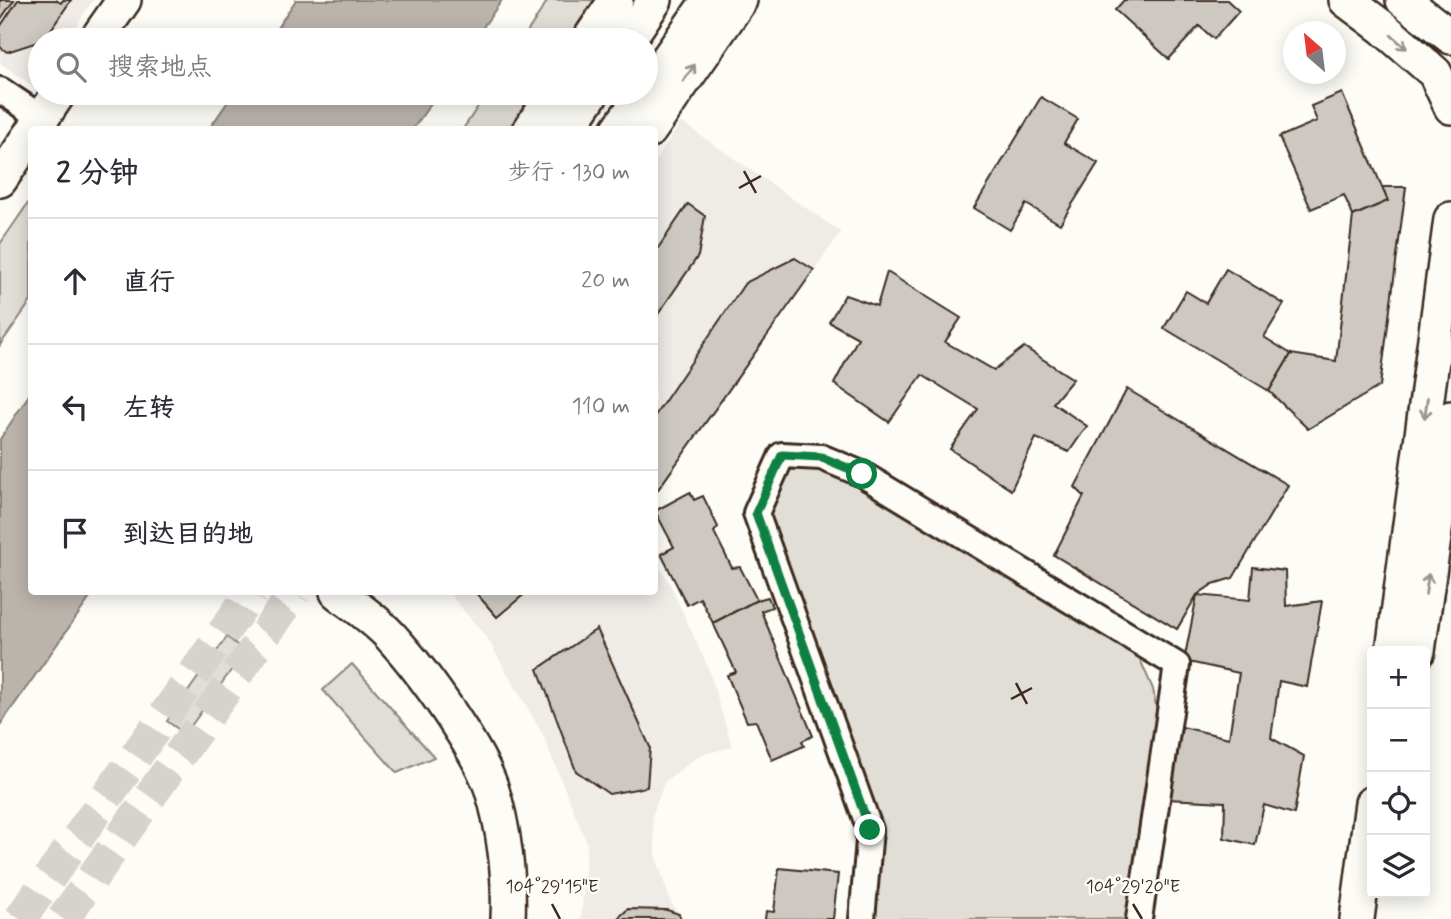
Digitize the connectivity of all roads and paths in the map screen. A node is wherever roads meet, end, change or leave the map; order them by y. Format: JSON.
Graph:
{"nodes":[{"id":1,"x":124,"y":0,"type":"edge"},
{"id":2,"x":616,"y":0,"type":"edge"},
{"id":3,"x":655,"y":0,"type":"edge"},
{"id":4,"x":709,"y":0,"type":"edge"},
{"id":5,"x":740,"y":0,"type":"edge"},
{"id":6,"x":1346,"y":0,"type":"edge"},
{"id":7,"x":1403,"y":0,"type":"edge"},
{"id":8,"x":104,"y":28,"type":"edge"},
{"id":9,"x":597,"y":28,"type":"edge"},
{"id":10,"x":636,"y":28,"type":"edge"},
{"id":11,"x":1451,"y":37,"type":"edge"},
{"id":12,"x":658,"y":73,"type":"edge"},
{"id":13,"x":0,"y":90,"type":"edge"},
{"id":14,"x":546,"y":105,"type":"edge"},
{"id":15,"x":584,"y":105,"type":"edge"},
{"id":16,"x":635,"y":105,"type":"edge"},
{"id":17,"x":1451,"y":107,"type":"edge"},
{"id":18,"x":42,"y":118,"type":"edge"},
{"id":19,"x":533,"y":126,"type":"edge"},
{"id":20,"x":571,"y":126,"type":"edge"},
{"id":21,"x":621,"y":126,"type":"edge"},
{"id":22,"x":653,"y":126,"type":"edge"},
{"id":23,"x":28,"y":139,"type":"edge"},
{"id":24,"x":0,"y":180,"type":"edge"},
{"id":25,"x":1451,"y":219,"type":"edge"},
{"id":26,"x":1451,"y":418,"type":"edge"},
{"id":27,"x":341,"y":595,"type":"edge"},
{"id":28,"x":360,"y":595,"type":"edge"},
{"id":29,"x":1394,"y":646,"type":"edge"},
{"id":30,"x":1419,"y":646,"type":"edge"},
{"id":31,"x":1368,"y":835,"type":"edge"},
{"id":32,"x":1383,"y":898,"type":"edge"},
{"id":33,"x":508,"y":919,"type":"edge"},
{"id":34,"x":524,"y":919,"type":"edge"},
{"id":35,"x":862,"y":919,"type":"edge"},
{"id":36,"x":1139,"y":919,"type":"edge"},
{"id":37,"x":1357,"y":919,"type":"edge"},
{"id":38,"x":1380,"y":919,"type":"edge"}],
"edges":[{"from":1,"to":8,"type":"street"},
{"from":2,"to":9,"type":"street"},
{"from":3,"to":10,"type":"street"},
{"from":4,"to":12,"type":"street"},
{"from":22,"to":5,"type":"street","one_way":true},
{"from":6,"to":17,"type":"street","one_way":true},
{"from":7,"to":11,"type":"street"},
{"from":13,"to":18,"type":"street"},
{"from":14,"to":19,"type":"street"},
{"from":15,"to":20,"type":"street"},
{"from":16,"to":21,"type":"street"},
{"from":23,"to":24,"type":"street"},
{"from":25,"to":29,"type":"street","one_way":true},
{"from":30,"to":26,"type":"street","one_way":true},
{"from":27,"to":33,"type":"street"},
{"from":28,"to":34,"type":"street"},
{"from":31,"to":37,"type":"street"},
{"from":32,"to":38,"type":"street"},
{"from":35,"to":36,"type":"street"}]}
